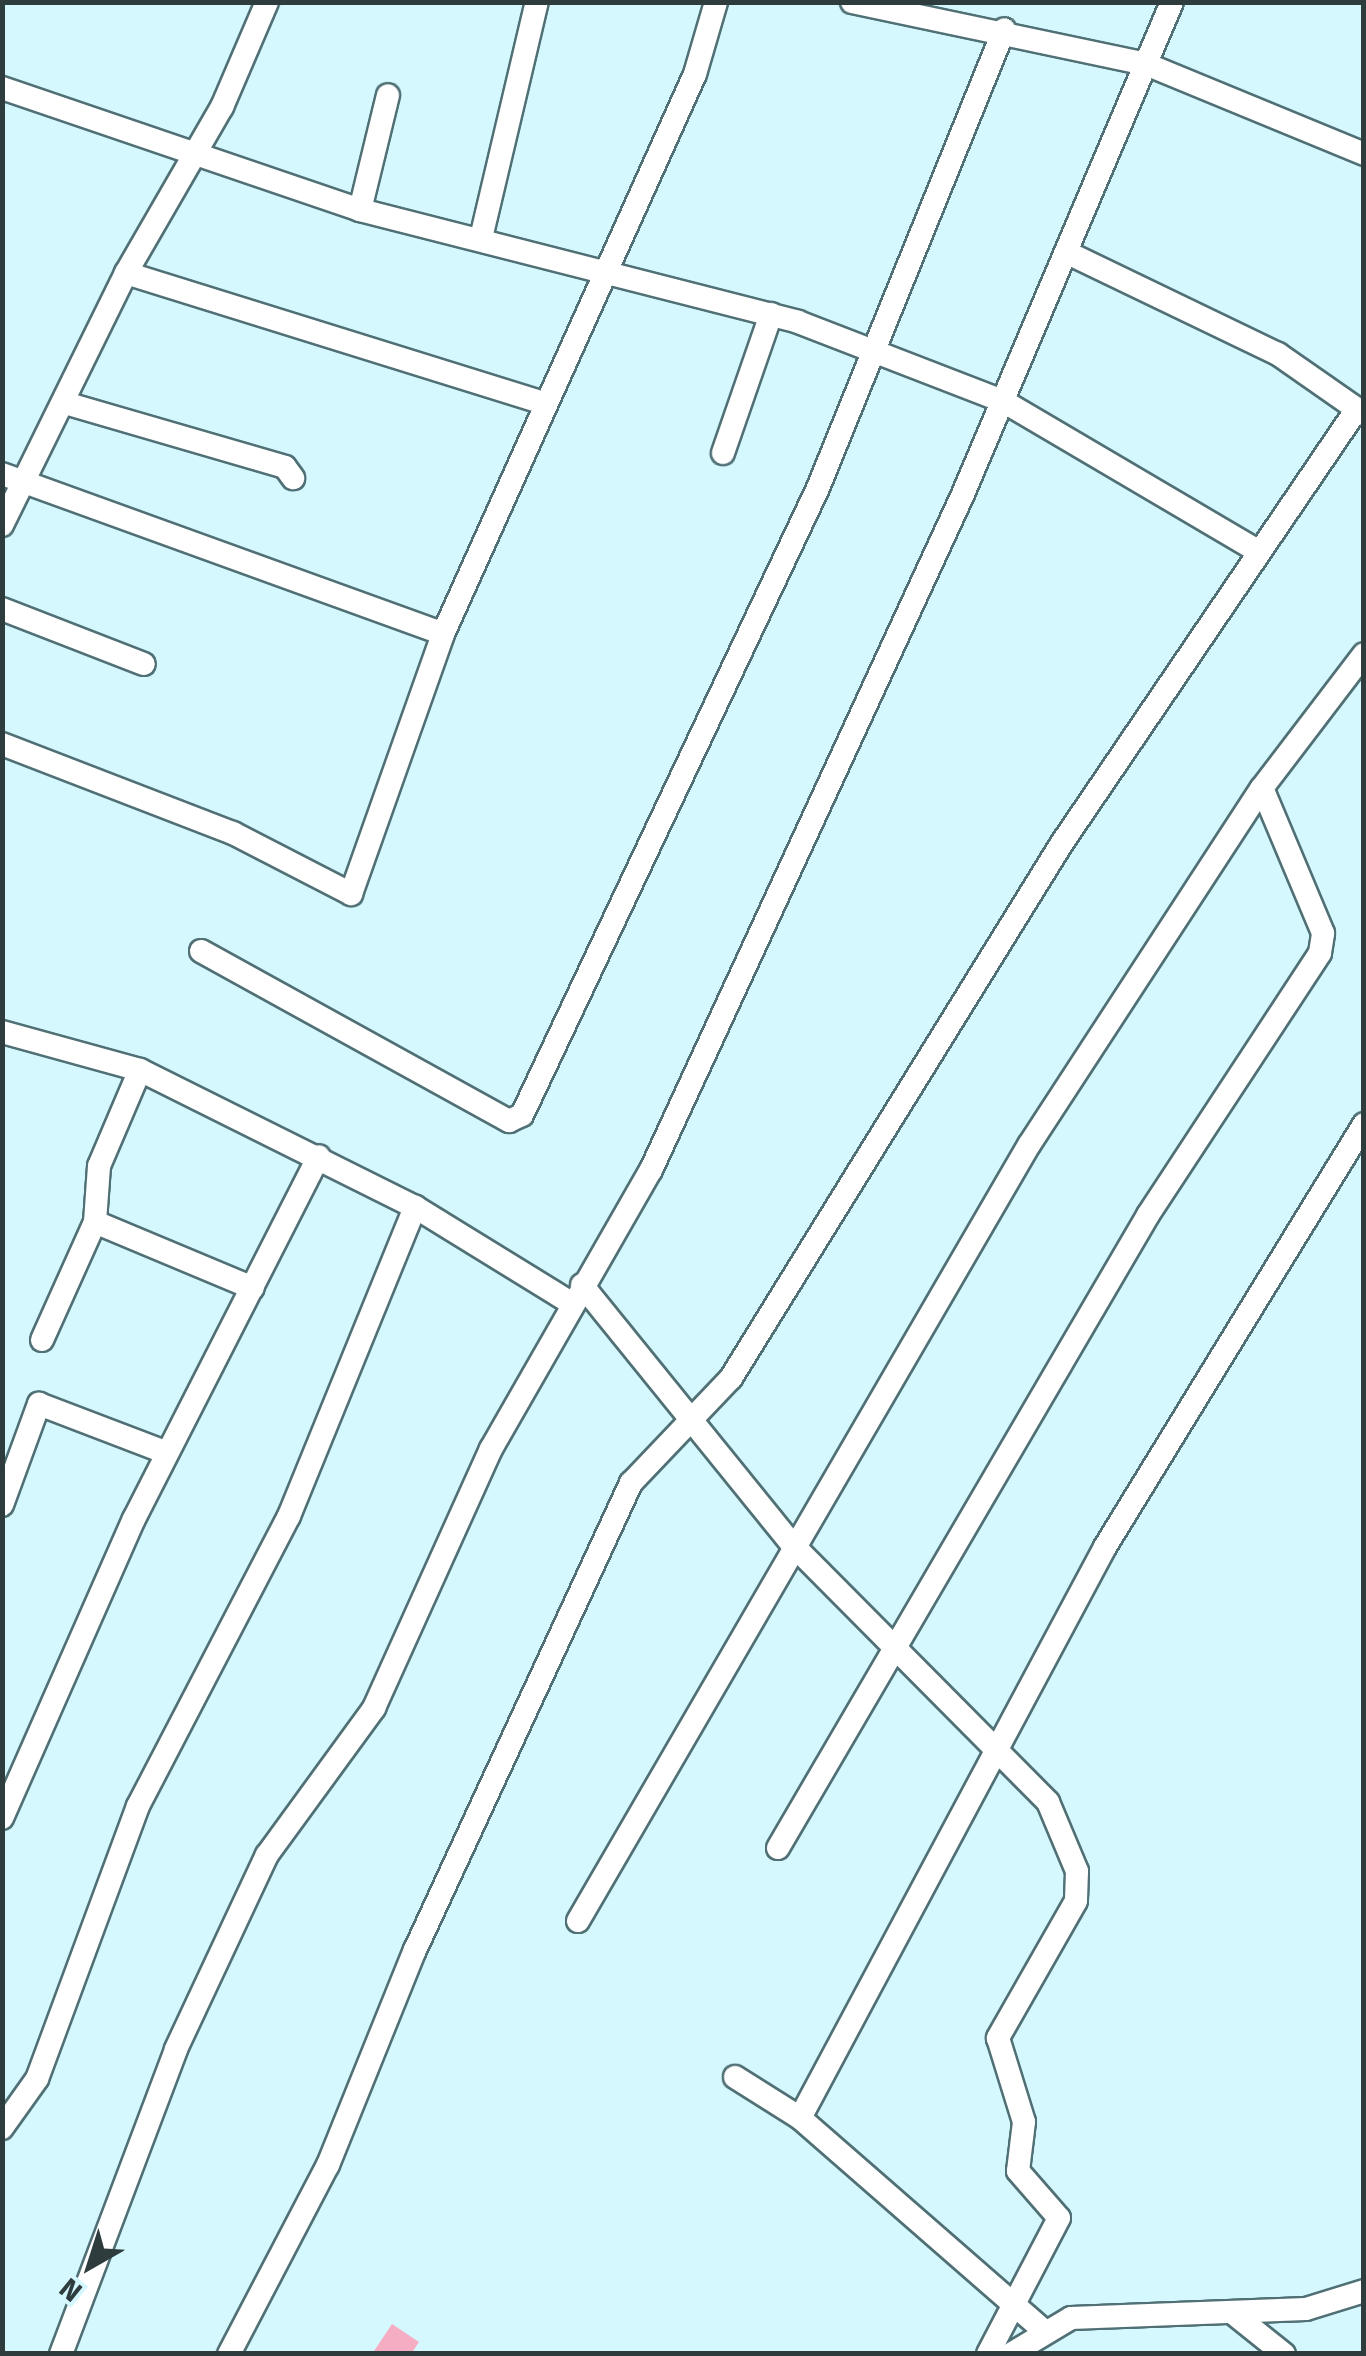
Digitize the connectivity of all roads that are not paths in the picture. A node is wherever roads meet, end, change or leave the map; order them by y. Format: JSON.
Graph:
{"nodes":[{"id":1,"x":267,"y":2,"type":"edge"},
{"id":2,"x":537,"y":2,"type":"edge"},
{"id":3,"x":716,"y":2,"type":"edge"},
{"id":4,"x":852,"y":2,"type":"edge"},
{"id":5,"x":1172,"y":2,"type":"edge"},
{"id":6,"x":1004,"y":29,"type":"junction"},
{"id":7,"x":1146,"y":64,"type":"junction"},
{"id":8,"x":2,"y":88,"type":"edge"},
{"id":9,"x":388,"y":96,"type":"dead end"},
{"id":10,"x":197,"y":151,"type":"junction"},
{"id":11,"x":1364,"y":154,"type":"edge"},
{"id":12,"x":360,"y":210,"type":"junction"},
{"id":13,"x":481,"y":238,"type":"junction"},
{"id":14,"x":1068,"y":253,"type":"junction"},
{"id":15,"x":602,"y":270,"type":"junction"},
{"id":16,"x":126,"y":273,"type":"junction"},
{"id":17,"x":771,"y":314,"type":"junction"},
{"id":18,"x":873,"y":354,"type":"junction"},
{"id":19,"x":1003,"y":401,"type":"junction"},
{"id":20,"x":65,"y":404,"type":"junction"},
{"id":21,"x":546,"y":404,"type":"junction"},
{"id":22,"x":1360,"y":412,"type":"edge"},
{"id":23,"x":723,"y":453,"type":"dead end"},
{"id":24,"x":293,"y":478,"type":"dead end"},
{"id":25,"x":13,"y":479,"type":"edge"},
{"id":26,"x":2,"y":525,"type":"edge"},
{"id":27,"x":1258,"y":551,"type":"junction"},
{"id":28,"x":2,"y":609,"type":"edge"},
{"id":29,"x":443,"y":634,"type":"junction"},
{"id":30,"x":1364,"y":654,"type":"edge"},
{"id":31,"x":144,"y":664,"type":"dead end"},
{"id":32,"x":2,"y":744,"type":"edge"},
{"id":33,"x":1262,"y":788,"type":"junction"},
{"id":34,"x":201,"y":951,"type":"dead end"},
{"id":35,"x":2,"y":1032,"type":"edge"},
{"id":36,"x":140,"y":1070,"type":"junction"},
{"id":37,"x":1364,"y":1124,"type":"edge"},
{"id":38,"x":319,"y":1156,"type":"junction"},
{"id":39,"x":415,"y":1207,"type":"junction"},
{"id":40,"x":95,"y":1222,"type":"junction"},
{"id":41,"x":254,"y":1288,"type":"junction"},
{"id":42,"x":577,"y":1294,"type":"junction"},
{"id":43,"x":42,"y":1340,"type":"dead end"},
{"id":44,"x":694,"y":1422,"type":"junction"},
{"id":45,"x":167,"y":1453,"type":"junction"},
{"id":46,"x":2,"y":1505,"type":"edge"},
{"id":47,"x":792,"y":1544,"type":"junction"},
{"id":48,"x":892,"y":1651,"type":"junction"},
{"id":49,"x":995,"y":1752,"type":"junction"},
{"id":50,"x":2,"y":1818,"type":"edge"},
{"id":51,"x":778,"y":1848,"type":"dead end"},
{"id":52,"x":578,"y":1921,"type":"dead end"},
{"id":53,"x":735,"y":2077,"type":"dead end"},
{"id":54,"x":800,"y":2118,"type":"junction"},
{"id":55,"x":2,"y":2128,"type":"edge"},
{"id":56,"x":1364,"y":2292,"type":"edge"},
{"id":57,"x":1016,"y":2309,"type":"junction"},
{"id":58,"x":1234,"y":2314,"type":"junction"},
{"id":59,"x":1042,"y":2329,"type":"junction"},
{"id":60,"x":62,"y":2354,"type":"edge"},
{"id":61,"x":229,"y":2354,"type":"edge"},
{"id":62,"x":988,"y":2354,"type":"edge"},
{"id":63,"x":1011,"y":2354,"type":"edge"},
{"id":64,"x":1284,"y":2354,"type":"edge"}],
"edges":[{"from":1,"to":10,"type":"street"},
{"from":2,"to":13,"type":"street"},
{"from":3,"to":15,"type":"street"},
{"from":4,"to":6,"type":"street"},
{"from":5,"to":7,"type":"street"},
{"from":6,"to":7,"type":"street"},
{"from":6,"to":18,"type":"street"},
{"from":7,"to":11,"type":"street"},
{"from":7,"to":14,"type":"street"},
{"from":8,"to":10,"type":"street"},
{"from":9,"to":12,"type":"street"},
{"from":10,"to":12,"type":"street"},
{"from":10,"to":16,"type":"street"},
{"from":12,"to":13,"type":"street"},
{"from":13,"to":15,"type":"street"},
{"from":14,"to":19,"type":"street"},
{"from":14,"to":22,"type":"street"},
{"from":15,"to":17,"type":"street"},
{"from":15,"to":21,"type":"street"},
{"from":16,"to":20,"type":"street"},
{"from":16,"to":21,"type":"street"},
{"from":17,"to":18,"type":"street"},
{"from":17,"to":23,"type":"street"},
{"from":18,"to":19,"type":"street"},
{"from":18,"to":34,"type":"street"},
{"from":19,"to":27,"type":"street"},
{"from":19,"to":42,"type":"street"},
{"from":20,"to":24,"type":"street"},
{"from":20,"to":25,"type":"street"},
{"from":21,"to":29,"type":"street"},
{"from":22,"to":27,"type":"street"},
{"from":25,"to":26,"type":"street"},
{"from":25,"to":29,"type":"street"},
{"from":27,"to":44,"type":"street"},
{"from":28,"to":31,"type":"street"},
{"from":29,"to":32,"type":"street"},
{"from":30,"to":33,"type":"street"},
{"from":33,"to":47,"type":"street"},
{"from":33,"to":48,"type":"street"},
{"from":35,"to":36,"type":"street"},
{"from":36,"to":38,"type":"street"},
{"from":36,"to":40,"type":"street"},
{"from":37,"to":49,"type":"street"},
{"from":38,"to":39,"type":"street"},
{"from":38,"to":41,"type":"street"},
{"from":39,"to":42,"type":"street"},
{"from":39,"to":55,"type":"street"},
{"from":40,"to":41,"type":"street"},
{"from":40,"to":43,"type":"street"},
{"from":41,"to":45,"type":"street"},
{"from":42,"to":44,"type":"street"},
{"from":42,"to":60,"type":"street"},
{"from":44,"to":47,"type":"street"},
{"from":44,"to":61,"type":"street"},
{"from":45,"to":46,"type":"street"},
{"from":45,"to":50,"type":"street"},
{"from":47,"to":48,"type":"street"},
{"from":47,"to":52,"type":"street"},
{"from":48,"to":49,"type":"street"},
{"from":48,"to":51,"type":"street"},
{"from":49,"to":54,"type":"street"},
{"from":49,"to":57,"type":"street"},
{"from":53,"to":54,"type":"street"},
{"from":54,"to":57,"type":"street"},
{"from":56,"to":58,"type":"street"},
{"from":57,"to":59,"type":"street"},
{"from":57,"to":62,"type":"street"},
{"from":58,"to":59,"type":"street"},
{"from":58,"to":64,"type":"street"},
{"from":59,"to":63,"type":"street"}]}
